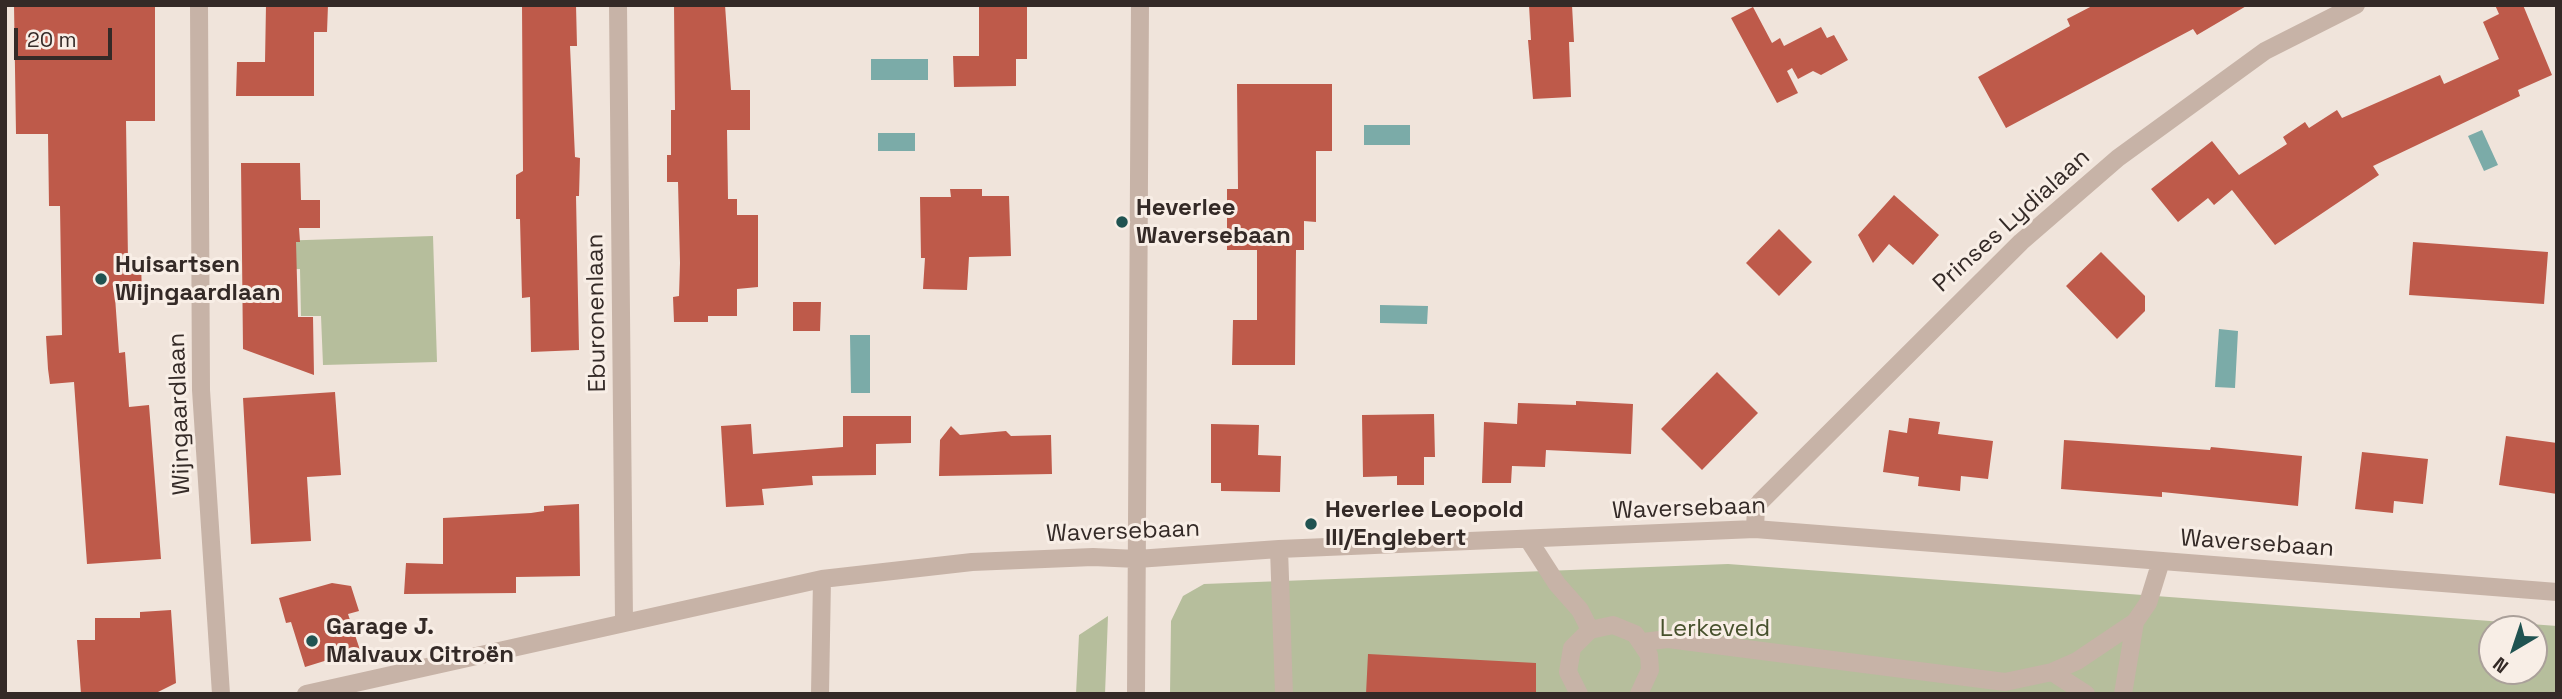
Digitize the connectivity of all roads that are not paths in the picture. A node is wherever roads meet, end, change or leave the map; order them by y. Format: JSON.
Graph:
{"nodes":[{"id":1,"x":199,"y":5,"type":"edge"},
{"id":2,"x":618,"y":5,"type":"edge"},
{"id":3,"x":1140,"y":5,"type":"edge"},
{"id":4,"x":2356,"y":5,"type":"edge"},
{"id":5,"x":1755,"y":529,"type":"junction"},
{"id":6,"x":1528,"y":539,"type":"junction"},
{"id":7,"x":1279,"y":549,"type":"junction"},
{"id":8,"x":1138,"y":559,"type":"junction"},
{"id":9,"x":2161,"y":561,"type":"junction"},
{"id":10,"x":822,"y":579,"type":"junction"},
{"id":11,"x":2557,"y":592,"type":"edge"},
{"id":12,"x":624,"y":621,"type":"junction"},
{"id":13,"x":2135,"y":622,"type":"junction"},
{"id":14,"x":1590,"y":630,"type":"junction"},
{"id":15,"x":1643,"y":642,"type":"junction"},
{"id":16,"x":2052,"y":672,"type":"junction"},
{"id":17,"x":344,"y":689,"type":"edge"},
{"id":18,"x":221,"y":694,"type":"edge"},
{"id":19,"x":306,"y":694,"type":"edge"},
{"id":20,"x":820,"y":694,"type":"edge"},
{"id":21,"x":1136,"y":694,"type":"edge"},
{"id":22,"x":1284,"y":694,"type":"edge"},
{"id":23,"x":1579,"y":694,"type":"edge"},
{"id":24,"x":1639,"y":694,"type":"edge"},
{"id":25,"x":2086,"y":694,"type":"edge"},
{"id":26,"x":2123,"y":694,"type":"edge"}],
"edges":[{"from":1,"to":18,"type":"street","name":"Wijngaardlaan"},
{"from":2,"to":12,"type":"street","name":"Eburonenlaan"},
{"from":3,"to":8,"type":"street"},
{"from":4,"to":5,"type":"street","name":"Prinses Lydialaan"},
{"from":5,"to":6,"type":"street","name":"Waversebaan"},
{"from":5,"to":9,"type":"street","name":"Waversebaan"},
{"from":6,"to":7,"type":"street","name":"Waversebaan"},
{"from":6,"to":14,"type":"street"},
{"from":7,"to":8,"type":"street","name":"Waversebaan"},
{"from":7,"to":22,"type":"street"},
{"from":8,"to":10,"type":"street","name":"Waversebaan"},
{"from":8,"to":21,"type":"street"},
{"from":9,"to":11,"type":"street","name":"Waversebaan"},
{"from":9,"to":13,"type":"street"},
{"from":10,"to":12,"type":"street","name":"Waversebaan"},
{"from":10,"to":20,"type":"street"},
{"from":12,"to":17,"type":"street","name":"Waversebaan"},
{"from":13,"to":16,"type":"street"},
{"from":13,"to":26,"type":"street"},
{"from":14,"to":15,"type":"street"},
{"from":14,"to":23,"type":"street"},
{"from":15,"to":16,"type":"street"},
{"from":15,"to":24,"type":"street"},
{"from":16,"to":25,"type":"street"},
{"from":17,"to":19,"type":"street","name":"Waversebaan"}]}
